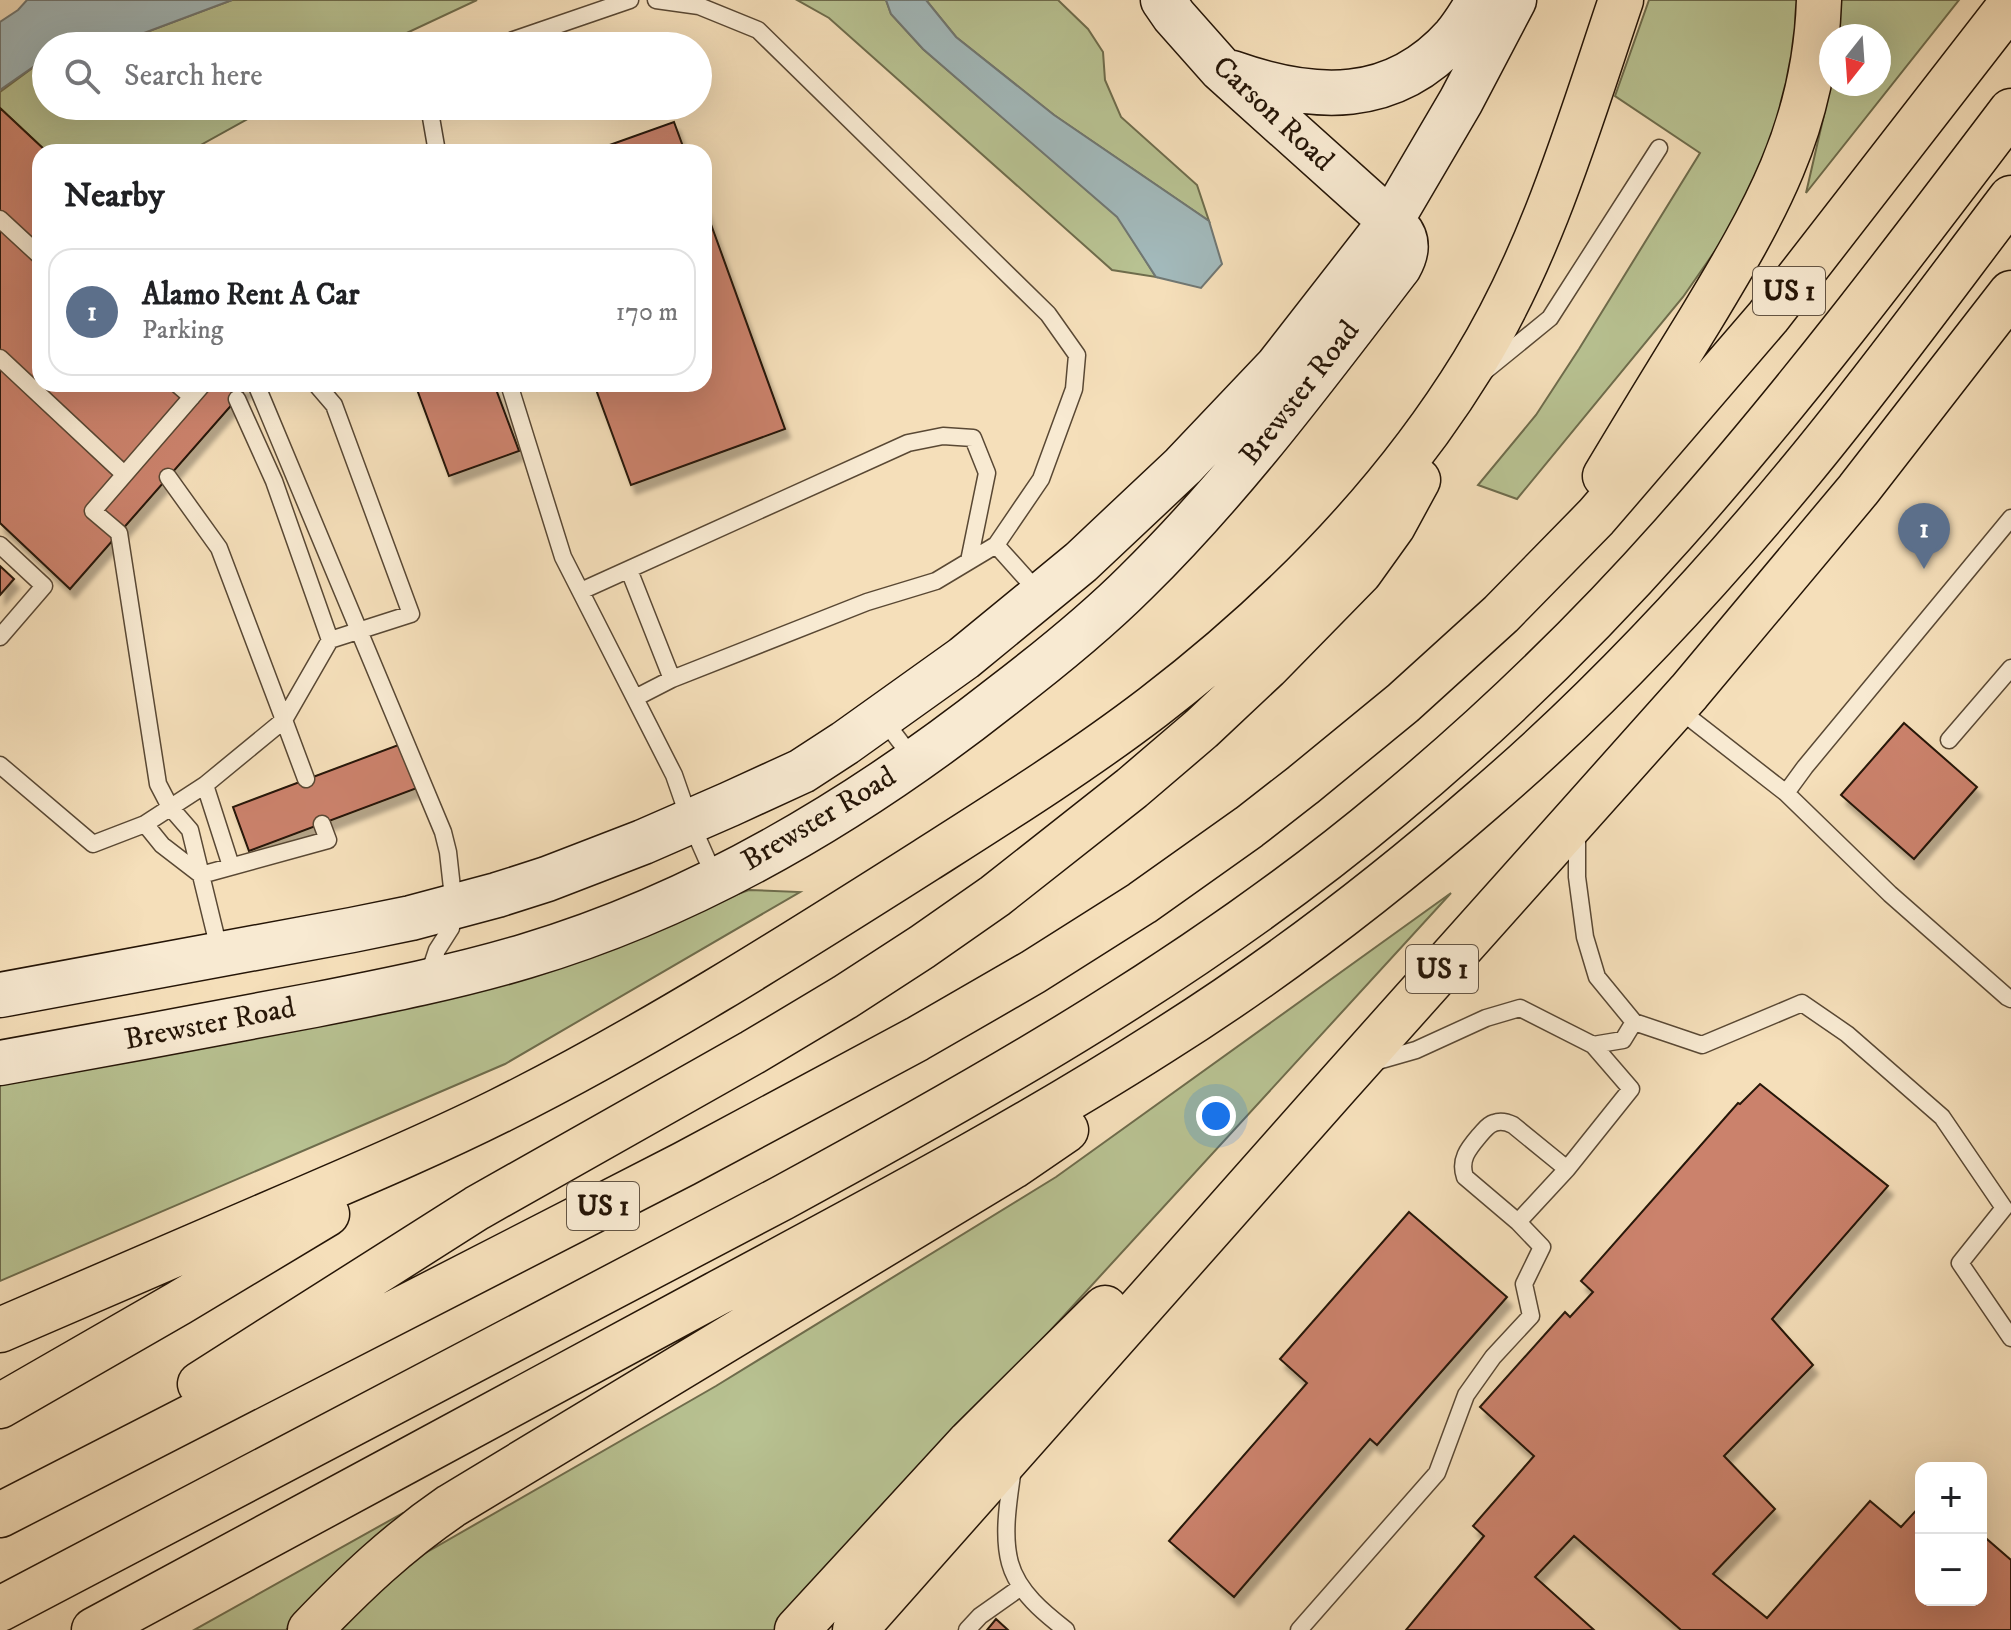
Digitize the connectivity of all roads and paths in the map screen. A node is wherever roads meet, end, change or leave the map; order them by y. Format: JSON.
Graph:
{"nodes":[{"id":1,"x":630,"y":0,"type":"edge"},
{"id":2,"x":656,"y":0,"type":"edge"},
{"id":3,"x":1163,"y":0,"type":"edge"},
{"id":4,"x":1479,"y":0,"type":"edge"},
{"id":5,"x":1514,"y":0,"type":"edge"},
{"id":6,"x":1621,"y":0,"type":"edge"},
{"id":7,"x":1819,"y":0,"type":"edge"},
{"id":8,"x":2011,"y":4,"type":"edge"},
{"id":9,"x":537,"y":32,"type":"edge"},
{"id":10,"x":1221,"y":69,"type":"junction"},
{"id":11,"x":2011,"y":111,"type":"edge"},
{"id":12,"x":431,"y":120,"type":"edge"},
{"id":13,"x":436,"y":144,"type":"edge"},
{"id":14,"x":1659,"y":148,"type":"dead end"},
{"id":15,"x":2011,"y":198,"type":"edge"},
{"id":16,"x":0,"y":219,"type":"edge"},
{"id":17,"x":1390,"y":222,"type":"junction"},
{"id":18,"x":32,"y":249,"type":"edge"},
{"id":19,"x":2011,"y":293,"type":"edge"},
{"id":20,"x":0,"y":358,"type":"edge"},
{"id":21,"x":32,"y":388,"type":"edge"},
{"id":22,"x":36,"y":392,"type":"edge"},
{"id":23,"x":186,"y":392,"type":"edge"},
{"id":24,"x":196,"y":392,"type":"edge"},
{"id":25,"x":259,"y":392,"type":"edge"},
{"id":26,"x":323,"y":392,"type":"edge"},
{"id":27,"x":511,"y":392,"type":"edge"},
{"id":28,"x":192,"y":397,"type":"junction"},
{"id":29,"x":237,"y":399,"type":"dead end"},
{"id":30,"x":1450,"y":400,"type":"junction"},
{"id":31,"x":124,"y":474,"type":"junction"},
{"id":32,"x":168,"y":477,"type":"dead end"},
{"id":33,"x":2011,"y":518,"type":"edge"},
{"id":34,"x":0,"y":545,"type":"edge"},
{"id":35,"x":996,"y":545,"type":"junction"},
{"id":36,"x":969,"y":561,"type":"junction"},
{"id":37,"x":1551,"y":565,"type":"junction"},
{"id":38,"x":629,"y":570,"type":"junction"},
{"id":39,"x":581,"y":591,"type":"junction"},
{"id":40,"x":1041,"y":595,"type":"junction"},
{"id":41,"x":358,"y":630,"type":"junction"},
{"id":42,"x":0,"y":637,"type":"edge"},
{"id":43,"x":330,"y":640,"type":"junction"},
{"id":44,"x":2011,"y":668,"type":"edge"},
{"id":45,"x":672,"y":679,"type":"junction"},
{"id":46,"x":635,"y":698,"type":"junction"},
{"id":47,"x":1676,"y":707,"type":"junction"},
{"id":48,"x":882,"y":717,"type":"junction"},
{"id":49,"x":284,"y":720,"type":"junction"},
{"id":50,"x":1949,"y":740,"type":"dead end"},
{"id":51,"x":914,"y":760,"type":"junction"},
{"id":52,"x":0,"y":765,"type":"edge"},
{"id":53,"x":306,"y":779,"type":"dead end"},
{"id":54,"x":205,"y":785,"type":"junction"},
{"id":55,"x":1786,"y":793,"type":"junction"},
{"id":56,"x":170,"y":807,"type":"junction"},
{"id":57,"x":1577,"y":819,"type":"junction"},
{"id":58,"x":690,"y":821,"type":"junction"},
{"id":59,"x":145,"y":824,"type":"junction"},
{"id":60,"x":322,"y":824,"type":"dead end"},
{"id":61,"x":231,"y":866,"type":"junction"},
{"id":62,"x":201,"y":875,"type":"junction"},
{"id":63,"x":716,"y":880,"type":"junction"},
{"id":64,"x":454,"y":906,"type":"junction"},
{"id":65,"x":221,"y":955,"type":"junction"},
{"id":66,"x":1275,"y":965,"type":"junction"},
{"id":67,"x":426,"y":982,"type":"junction"},
{"id":68,"x":0,"y":995,"type":"edge"},
{"id":69,"x":2011,"y":999,"type":"edge"},
{"id":70,"x":1634,"y":1022,"type":"junction"},
{"id":71,"x":1593,"y":1045,"type":"junction"},
{"id":72,"x":0,"y":1063,"type":"edge"},
{"id":73,"x":1345,"y":1077,"type":"junction"},
{"id":74,"x":497,"y":1112,"type":"junction"},
{"id":75,"x":1567,"y":1169,"type":"junction"},
{"id":76,"x":1518,"y":1222,"type":"junction"},
{"id":77,"x":0,"y":1330,"type":"edge"},
{"id":78,"x":2011,"y":1338,"type":"edge"},
{"id":79,"x":0,"y":1406,"type":"edge"},
{"id":80,"x":1015,"y":1450,"type":"junction"},
{"id":81,"x":0,"y":1514,"type":"edge"},
{"id":82,"x":1021,"y":1587,"type":"junction"},
{"id":83,"x":0,"y":1609,"type":"edge"},
{"id":84,"x":94,"y":1630,"type":"edge"},
{"id":85,"x":310,"y":1630,"type":"edge"},
{"id":86,"x":797,"y":1630,"type":"edge"},
{"id":87,"x":855,"y":1630,"type":"edge"},
{"id":88,"x":967,"y":1630,"type":"edge"},
{"id":89,"x":1066,"y":1630,"type":"edge"},
{"id":90,"x":1299,"y":1630,"type":"edge"}],
"edges":[{"from":1,"to":9,"type":"lane"},
{"from":2,"to":35,"type":"lane"},
{"from":3,"to":10,"type":"street","name":"Carson Road"},
{"from":4,"to":10,"type":"street"},
{"from":5,"to":17,"type":"street","name":"Brewster Road"},
{"from":6,"to":30,"type":"highway"},
{"from":7,"to":37,"type":"highway"},
{"from":8,"to":37,"type":"highway","number":"US 1"},
{"from":10,"to":17,"type":"street","name":"Carson Road"},
{"from":11,"to":83,"type":"highway"},
{"from":12,"to":13,"type":"lane"},
{"from":14,"to":30,"type":"lane"},
{"from":15,"to":66,"type":"highway"},
{"from":16,"to":18,"type":"lane"},
{"from":17,"to":40,"type":"street","name":"Brewster Road"},
{"from":17,"to":51,"type":"street","name":"Brewster Road"},
{"from":19,"to":47,"type":"highway","number":"US 1"},
{"from":20,"to":21,"type":"lane"},
{"from":22,"to":31,"type":"lane"},
{"from":23,"to":28,"type":"lane"},
{"from":24,"to":28,"type":"lane"},
{"from":25,"to":41,"type":"lane"},
{"from":26,"to":41,"type":"lane"},
{"from":27,"to":39,"type":"lane"},
{"from":28,"to":31,"type":"lane"},
{"from":29,"to":43,"type":"lane"},
{"from":30,"to":74,"type":"highway"},
{"from":30,"to":81,"type":"highway"},
{"from":31,"to":56,"type":"lane"},
{"from":32,"to":49,"type":"lane"},
{"from":33,"to":55,"type":"lane"},
{"from":34,"to":42,"type":"lane"},
{"from":35,"to":36,"type":"lane"},
{"from":35,"to":40,"type":"lane"},
{"from":36,"to":38,"type":"lane"},
{"from":36,"to":45,"type":"lane"},
{"from":37,"to":81,"type":"highway","number":"US 1"},
{"from":38,"to":39,"type":"lane"},
{"from":38,"to":45,"type":"lane"},
{"from":39,"to":46,"type":"lane"},
{"from":40,"to":48,"type":"street","name":"Brewster Road"},
{"from":41,"to":43,"type":"lane"},
{"from":41,"to":64,"type":"lane"},
{"from":43,"to":49,"type":"lane"},
{"from":44,"to":50,"type":"lane"},
{"from":45,"to":46,"type":"lane"},
{"from":46,"to":58,"type":"lane"},
{"from":47,"to":55,"type":"lane"},
{"from":47,"to":57,"type":"highway","number":"US 1"},
{"from":48,"to":51,"type":"lane"},
{"from":48,"to":58,"type":"street","name":"Brewster Road"},
{"from":49,"to":53,"type":"lane"},
{"from":49,"to":54,"type":"lane"},
{"from":51,"to":63,"type":"street","name":"Brewster Road"},
{"from":52,"to":59,"type":"lane"},
{"from":54,"to":56,"type":"lane"},
{"from":54,"to":61,"type":"lane"},
{"from":55,"to":69,"type":"lane"},
{"from":56,"to":59,"type":"lane"},
{"from":56,"to":62,"type":"lane"},
{"from":57,"to":70,"type":"lane"},
{"from":57,"to":73,"type":"highway","number":"US 1"},
{"from":58,"to":63,"type":"lane"},
{"from":58,"to":64,"type":"street","name":"Brewster Road"},
{"from":59,"to":62,"type":"lane"},
{"from":60,"to":61,"type":"lane"},
{"from":61,"to":62,"type":"lane"},
{"from":62,"to":65,"type":"lane"},
{"from":63,"to":67,"type":"street","name":"Brewster Road"},
{"from":64,"to":65,"type":"street","name":"Brewster Road"},
{"from":64,"to":67,"type":"lane"},
{"from":65,"to":68,"type":"street","name":"Brewster Road"},
{"from":66,"to":84,"type":"highway"},
{"from":66,"to":85,"type":"highway"},
{"from":67,"to":72,"type":"street","name":"Brewster Road"},
{"from":70,"to":71,"type":"lane"},
{"from":70,"to":78,"type":"lane"},
{"from":71,"to":73,"type":"lane"},
{"from":71,"to":75,"type":"lane"},
{"from":73,"to":80,"type":"highway","number":"US 1"},
{"from":73,"to":86,"type":"highway"},
{"from":74,"to":77,"type":"highway"},
{"from":74,"to":79,"type":"highway"},
{"from":75,"to":76,"type":"lane"},
{"from":75,"to":76,"type":"lane"},
{"from":76,"to":90,"type":"lane"},
{"from":80,"to":82,"type":"lane"},
{"from":80,"to":87,"type":"highway","number":"US 1"},
{"from":82,"to":88,"type":"lane"},
{"from":82,"to":89,"type":"lane"}]}
